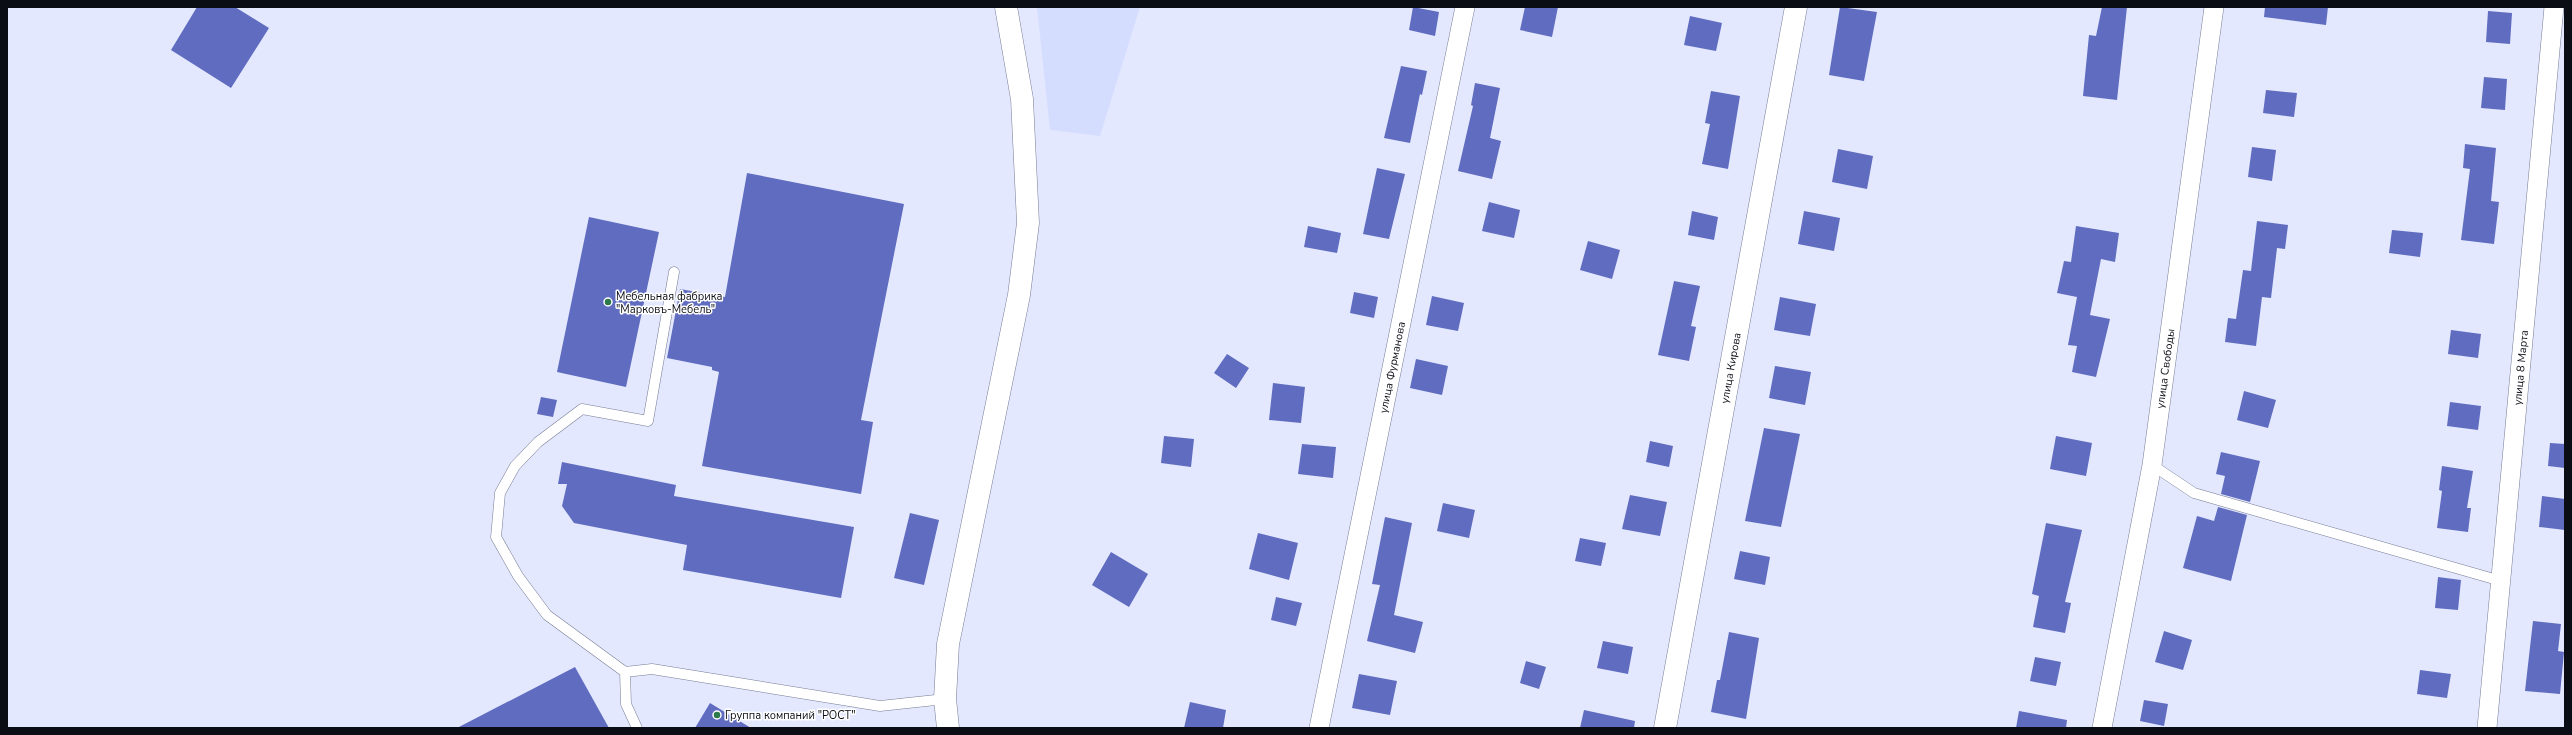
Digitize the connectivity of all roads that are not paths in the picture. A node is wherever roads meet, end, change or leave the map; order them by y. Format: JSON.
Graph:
{"nodes":[{"id":1,"x":1006,"y":7,"type":"edge"},
{"id":2,"x":1465,"y":7,"type":"edge"},
{"id":3,"x":1796,"y":7,"type":"edge"},
{"id":4,"x":2214,"y":7,"type":"edge"},
{"id":5,"x":2554,"y":7,"type":"edge"},
{"id":6,"x":674,"y":272,"type":"dead end"},
{"id":7,"x":2152,"y":464,"type":"junction"},
{"id":8,"x":2500,"y":581,"type":"junction"},
{"id":9,"x":625,"y":672,"type":"junction"},
{"id":10,"x":945,"y":698,"type":"junction"},
{"id":11,"x":637,"y":728,"type":"edge"},
{"id":12,"x":948,"y":728,"type":"edge"},
{"id":13,"x":1319,"y":728,"type":"edge"},
{"id":14,"x":1665,"y":728,"type":"edge"},
{"id":15,"x":2102,"y":728,"type":"edge"},
{"id":16,"x":2487,"y":728,"type":"edge"}],
"edges":[{"from":1,"to":10,"type":"street"},
{"from":2,"to":13,"type":"street","name":"улица Фурманова"},
{"from":3,"to":14,"type":"street","name":"улица Кирова"},
{"from":4,"to":7,"type":"street","name":"улица Свободы"},
{"from":5,"to":8,"type":"street","name":"улица 8 Марта"},
{"from":6,"to":9,"type":"lane"},
{"from":7,"to":8,"type":"lane"},
{"from":7,"to":15,"type":"street","name":"улица Свободы"},
{"from":8,"to":16,"type":"street","name":"улица 8 Марта"},
{"from":9,"to":10,"type":"lane"},
{"from":9,"to":11,"type":"lane"},
{"from":10,"to":12,"type":"street"}]}
